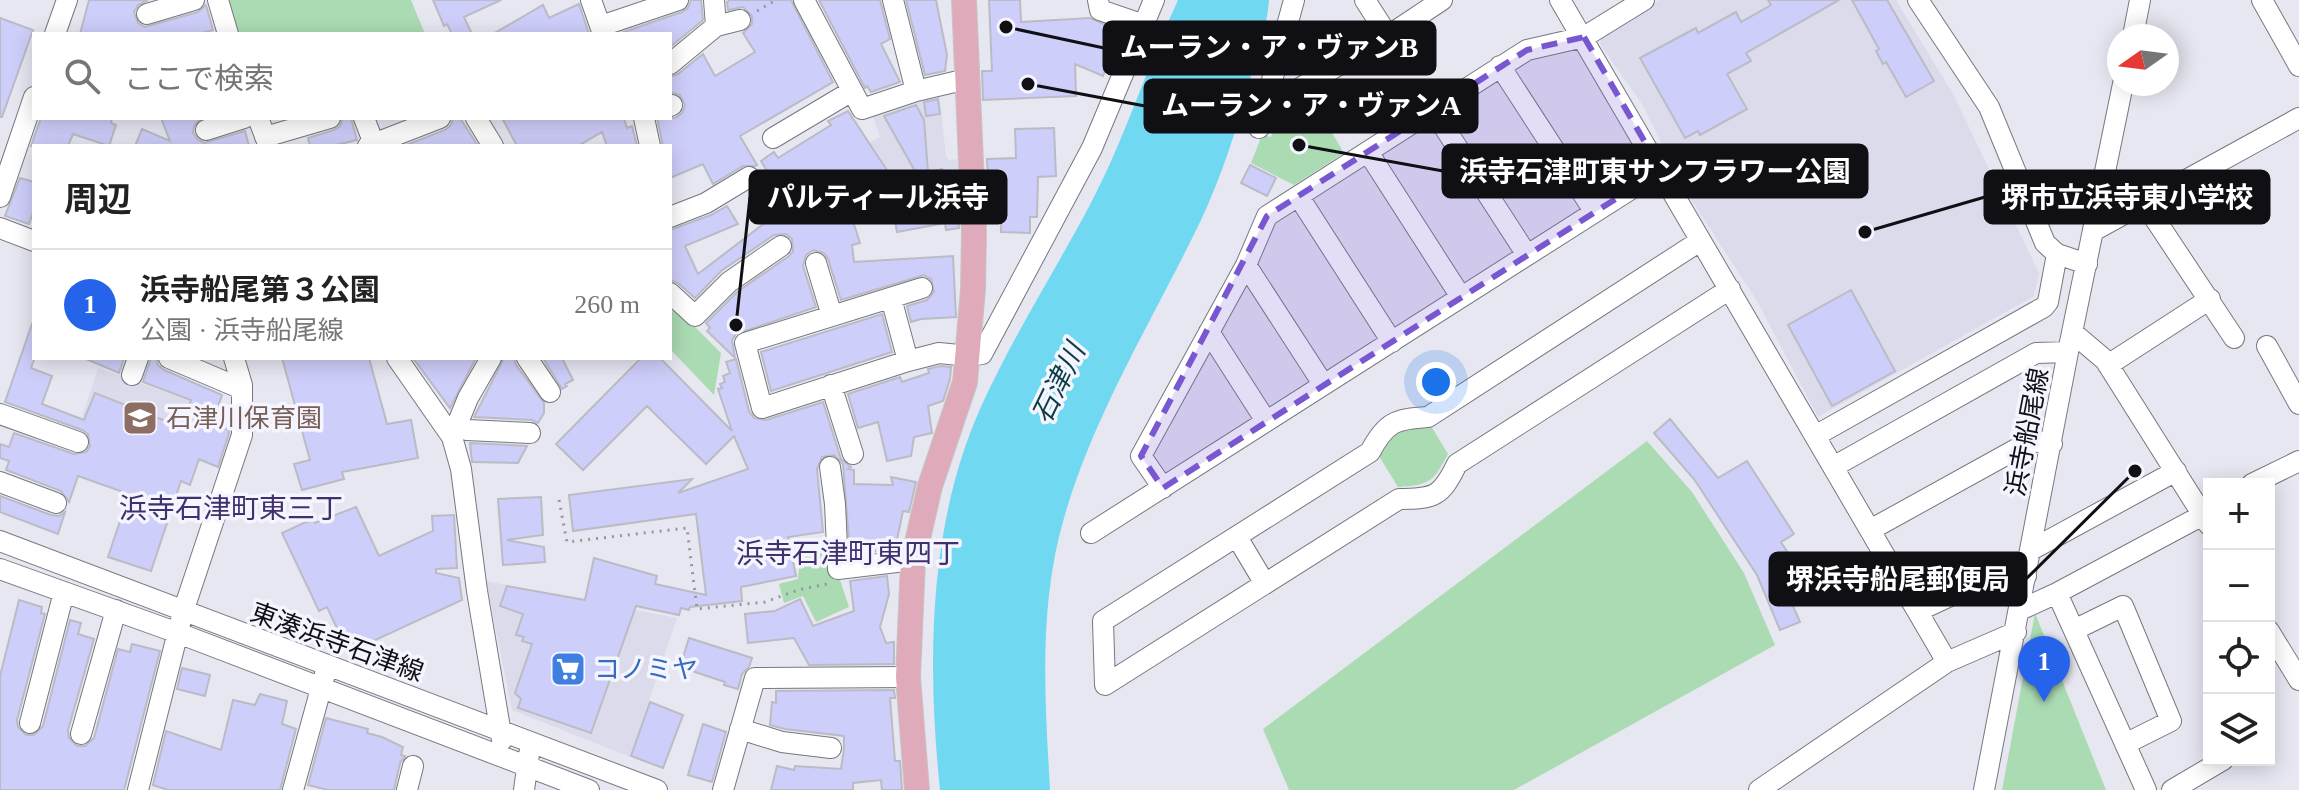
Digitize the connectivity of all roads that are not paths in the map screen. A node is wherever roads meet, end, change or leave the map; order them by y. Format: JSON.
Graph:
{"nodes":[{"id":1,"x":67,"y":0,"type":"edge"},
{"id":2,"x":194,"y":0,"type":"edge"},
{"id":3,"x":218,"y":0,"type":"edge"},
{"id":4,"x":591,"y":0,"type":"edge"},
{"id":5,"x":678,"y":0,"type":"edge"},
{"id":6,"x":714,"y":0,"type":"edge"},
{"id":7,"x":804,"y":0,"type":"edge"},
{"id":8,"x":893,"y":0,"type":"edge"},
{"id":9,"x":964,"y":0,"type":"edge"},
{"id":10,"x":1098,"y":0,"type":"edge"},
{"id":11,"x":1154,"y":0,"type":"edge"},
{"id":12,"x":1294,"y":0,"type":"edge"},
{"id":13,"x":1365,"y":0,"type":"edge"},
{"id":14,"x":1442,"y":0,"type":"edge"},
{"id":15,"x":1560,"y":0,"type":"edge"},
{"id":16,"x":1644,"y":0,"type":"edge"},
{"id":17,"x":1918,"y":0,"type":"edge"},
{"id":18,"x":2140,"y":0,"type":"edge"},
{"id":19,"x":2262,"y":0,"type":"edge"},
{"id":20,"x":147,"y":14,"type":"dead end"},
{"id":21,"x":740,"y":20,"type":"road end"},
{"id":22,"x":2135,"y":24,"type":"edge"},
{"id":23,"x":1144,"y":25,"type":"junction"},
{"id":24,"x":716,"y":26,"type":"junction"},
{"id":25,"x":602,"y":30,"type":"edge"},
{"id":26,"x":56,"y":32,"type":"edge"},
{"id":27,"x":227,"y":32,"type":"edge"},
{"id":28,"x":1388,"y":36,"type":"junction"},
{"id":29,"x":1584,"y":37,"type":"junction"},
{"id":30,"x":672,"y":62,"type":"edge"},
{"id":31,"x":1500,"y":66,"type":"junction"},
{"id":32,"x":2299,"y":66,"type":"edge"},
{"id":33,"x":967,"y":79,"type":"junction"},
{"id":34,"x":1300,"y":88,"type":"dead end"},
{"id":35,"x":852,"y":91,"type":"junction"},
{"id":36,"x":916,"y":91,"type":"junction"},
{"id":37,"x":2121,"y":96,"type":"edge"},
{"id":38,"x":32,"y":103,"type":"edge"},
{"id":39,"x":1433,"y":110,"type":"junction"},
{"id":40,"x":2299,"y":118,"type":"edge"},
{"id":41,"x":238,"y":120,"type":"edge"},
{"id":42,"x":322,"y":120,"type":"edge"},
{"id":43,"x":365,"y":120,"type":"edge"},
{"id":44,"x":435,"y":120,"type":"edge"},
{"id":45,"x":477,"y":120,"type":"edge"},
{"id":46,"x":644,"y":120,"type":"edge"},
{"id":47,"x":1259,"y":128,"type":"dead end"},
{"id":48,"x":206,"y":130,"type":"dead end"},
{"id":49,"x":264,"y":134,"type":"edge"},
{"id":50,"x":773,"y":138,"type":"dead end"},
{"id":51,"x":371,"y":144,"type":"edge"},
{"id":52,"x":374,"y":144,"type":"edge"},
{"id":53,"x":492,"y":144,"type":"edge"},
{"id":54,"x":650,"y":144,"type":"edge"},
{"id":55,"x":1368,"y":152,"type":"junction"},
{"id":56,"x":1661,"y":170,"type":"junction"},
{"id":57,"x":749,"y":177,"type":"dead end"},
{"id":58,"x":0,"y":197,"type":"edge"},
{"id":59,"x":1299,"y":197,"type":"junction"},
{"id":60,"x":2145,"y":204,"type":"junction"},
{"id":61,"x":1594,"y":211,"type":"junction"},
{"id":62,"x":672,"y":216,"type":"edge"},
{"id":63,"x":0,"y":228,"type":"edge"},
{"id":64,"x":2093,"y":231,"type":"junction"},
{"id":65,"x":32,"y":240,"type":"edge"},
{"id":66,"x":1700,"y":241,"type":"junction"},
{"id":67,"x":781,"y":246,"type":"dead end"},
{"id":68,"x":2057,"y":254,"type":"junction"},
{"id":69,"x":1527,"y":255,"type":"junction"},
{"id":70,"x":816,"y":263,"type":"dead end"},
{"id":71,"x":2087,"y":264,"type":"junction"},
{"id":72,"x":1246,"y":265,"type":"junction"},
{"id":73,"x":922,"y":288,"type":"dead end"},
{"id":74,"x":1730,"y":289,"type":"junction"},
{"id":75,"x":672,"y":295,"type":"edge"},
{"id":76,"x":1461,"y":297,"type":"junction"},
{"id":77,"x":891,"y":298,"type":"junction"},
{"id":78,"x":2210,"y":299,"type":"junction"},
{"id":79,"x":832,"y":316,"type":"junction"},
{"id":80,"x":1209,"y":332,"type":"junction"},
{"id":81,"x":2072,"y":332,"type":"junction"},
{"id":82,"x":2234,"y":338,"type":"dead end"},
{"id":83,"x":1392,"y":342,"type":"junction"},
{"id":84,"x":2267,"y":346,"type":"dead end"},
{"id":85,"x":2068,"y":352,"type":"junction"},
{"id":86,"x":969,"y":356,"type":"junction"},
{"id":87,"x":174,"y":360,"type":"edge"},
{"id":88,"x":235,"y":360,"type":"edge"},
{"id":89,"x":399,"y":360,"type":"edge"},
{"id":90,"x":486,"y":360,"type":"edge"},
{"id":91,"x":528,"y":360,"type":"edge"},
{"id":92,"x":908,"y":361,"type":"junction"},
{"id":93,"x":2108,"y":365,"type":"junction"},
{"id":94,"x":1323,"y":384,"type":"junction"},
{"id":95,"x":831,"y":385,"type":"junction"},
{"id":96,"x":242,"y":389,"type":"junction"},
{"id":97,"x":550,"y":392,"type":"dead end"},
{"id":98,"x":2299,"y":404,"type":"edge"},
{"id":99,"x":0,"y":414,"type":"edge"},
{"id":100,"x":1266,"y":421,"type":"junction"},
{"id":101,"x":454,"y":431,"type":"junction"},
{"id":102,"x":530,"y":433,"type":"dead end"},
{"id":103,"x":1815,"y":436,"type":"junction"},
{"id":104,"x":78,"y":442,"type":"dead end"},
{"id":105,"x":2052,"y":444,"type":"junction"},
{"id":106,"x":853,"y":454,"type":"dead end"},
{"id":107,"x":2299,"y":461,"type":"edge"},
{"id":108,"x":830,"y":467,"type":"dead end"},
{"id":109,"x":1833,"y":467,"type":"junction"},
{"id":110,"x":2176,"y":471,"type":"junction"},
{"id":111,"x":2264,"y":478,"type":"edge"},
{"id":112,"x":0,"y":482,"type":"edge"},
{"id":113,"x":1163,"y":488,"type":"junction"},
{"id":114,"x":56,"y":503,"type":"dead end"},
{"id":115,"x":2203,"y":511,"type":"edge"},
{"id":116,"x":2203,"y":515,"type":"edge"},
{"id":117,"x":1870,"y":530,"type":"junction"},
{"id":118,"x":1091,"y":533,"type":"dead end"},
{"id":119,"x":1237,"y":537,"type":"junction"},
{"id":120,"x":0,"y":541,"type":"edge"},
{"id":121,"x":2031,"y":550,"type":"junction"},
{"id":122,"x":913,"y":560,"type":"junction"},
{"id":123,"x":0,"y":569,"type":"edge"},
{"id":124,"x":2026,"y":576,"type":"junction"},
{"id":125,"x":1265,"y":584,"type":"junction"},
{"id":126,"x":64,"y":592,"type":"junction"},
{"id":127,"x":2057,"y":593,"type":"junction"},
{"id":128,"x":116,"y":610,"type":"junction"},
{"id":129,"x":2020,"y":610,"type":"junction"},
{"id":130,"x":1918,"y":611,"type":"junction"},
{"id":131,"x":183,"y":612,"type":"junction"},
{"id":132,"x":2074,"y":630,"type":"junction"},
{"id":133,"x":2016,"y":632,"type":"junction"},
{"id":134,"x":178,"y":633,"type":"junction"},
{"id":135,"x":2290,"y":647,"type":"edge"},
{"id":136,"x":1947,"y":662,"type":"junction"},
{"id":137,"x":328,"y":666,"type":"junction"},
{"id":138,"x":908,"y":677,"type":"junction"},
{"id":139,"x":2299,"y":680,"type":"edge"},
{"id":140,"x":321,"y":687,"type":"junction"},
{"id":141,"x":30,"y":723,"type":"dead end"},
{"id":142,"x":740,"y":729,"type":"junction"},
{"id":143,"x":499,"y":731,"type":"junction"},
{"id":144,"x":81,"y":734,"type":"dead end"},
{"id":145,"x":531,"y":742,"type":"junction"},
{"id":146,"x":2125,"y":744,"type":"junction"},
{"id":147,"x":831,"y":748,"type":"dead end"},
{"id":148,"x":507,"y":758,"type":"junction"},
{"id":149,"x":413,"y":766,"type":"dead end"},
{"id":150,"x":2213,"y":766,"type":"edge"},
{"id":151,"x":527,"y":767,"type":"junction"},
{"id":152,"x":2203,"y":772,"type":"junction"},
{"id":153,"x":138,"y":790,"type":"edge"},
{"id":154,"x":293,"y":790,"type":"edge"},
{"id":155,"x":407,"y":790,"type":"edge"},
{"id":156,"x":524,"y":790,"type":"edge"},
{"id":157,"x":589,"y":790,"type":"edge"},
{"id":158,"x":657,"y":790,"type":"edge"},
{"id":159,"x":723,"y":790,"type":"edge"},
{"id":160,"x":917,"y":790,"type":"edge"},
{"id":161,"x":1759,"y":790,"type":"edge"},
{"id":162,"x":1984,"y":790,"type":"edge"},
{"id":163,"x":2146,"y":790,"type":"edge"},
{"id":164,"x":2172,"y":790,"type":"edge"},
{"id":165,"x":2214,"y":790,"type":"edge"}],
"edges":[{"from":1,"to":26,"type":"street"},
{"from":2,"to":20,"type":"street"},
{"from":3,"to":27,"type":"street"},
{"from":4,"to":25,"type":"street"},
{"from":5,"to":25,"type":"street"},
{"from":6,"to":24,"type":"street"},
{"from":7,"to":35,"type":"street"},
{"from":8,"to":36,"type":"street"},
{"from":9,"to":33,"type":"main road"},
{"from":10,"to":23,"type":"street"},
{"from":11,"to":23,"type":"street"},
{"from":12,"to":47,"type":"street"},
{"from":13,"to":28,"type":"street"},
{"from":14,"to":28,"type":"street"},
{"from":15,"to":29,"type":"street"},
{"from":16,"to":29,"type":"street"},
{"from":17,"to":68,"type":"street"},
{"from":18,"to":22,"type":"street"},
{"from":19,"to":32,"type":"street"},
{"from":21,"to":24,"type":"street"},
{"from":23,"to":86,"type":"street"},
{"from":24,"to":30,"type":"street"},
{"from":28,"to":34,"type":"street"},
{"from":29,"to":31,"type":"street"},
{"from":29,"to":56,"type":"street"},
{"from":31,"to":39,"type":"street"},
{"from":31,"to":61,"type":"street"},
{"from":33,"to":36,"type":"street"},
{"from":33,"to":86,"type":"main road"},
{"from":35,"to":36,"type":"street"},
{"from":35,"to":50,"type":"street"},
{"from":37,"to":64,"type":"street","name":"浜寺船尾線"},
{"from":38,"to":58,"type":"street"},
{"from":39,"to":55,"type":"street"},
{"from":39,"to":69,"type":"street"},
{"from":40,"to":60,"type":"street"},
{"from":41,"to":48,"type":"street"},
{"from":42,"to":49,"type":"street"},
{"from":43,"to":51,"type":"street"},
{"from":44,"to":52,"type":"street"},
{"from":45,"to":53,"type":"street"},
{"from":46,"to":54,"type":"street"},
{"from":55,"to":59,"type":"street"},
{"from":55,"to":76,"type":"street"},
{"from":56,"to":61,"type":"street"},
{"from":56,"to":66,"type":"street"},
{"from":57,"to":62,"type":"street"},
{"from":59,"to":72,"type":"street"},
{"from":59,"to":83,"type":"street"},
{"from":60,"to":64,"type":"street"},
{"from":60,"to":78,"type":"street"},
{"from":61,"to":69,"type":"street"},
{"from":63,"to":65,"type":"street"},
{"from":64,"to":71,"type":"street","name":"浜寺船尾線"},
{"from":66,"to":74,"type":"street"},
{"from":66,"to":119,"type":"street"},
{"from":67,"to":75,"type":"street"},
{"from":68,"to":71,"type":"street"},
{"from":68,"to":103,"type":"street"},
{"from":69,"to":76,"type":"street"},
{"from":70,"to":79,"type":"street"},
{"from":71,"to":81,"type":"street","name":"浜寺船尾線"},
{"from":72,"to":80,"type":"street"},
{"from":72,"to":94,"type":"street"},
{"from":73,"to":77,"type":"street"},
{"from":74,"to":103,"type":"street"},
{"from":74,"to":125,"type":"street"},
{"from":76,"to":83,"type":"street"},
{"from":77,"to":79,"type":"street"},
{"from":77,"to":92,"type":"street"},
{"from":78,"to":82,"type":"street"},
{"from":78,"to":93,"type":"street"},
{"from":79,"to":95,"type":"street"},
{"from":80,"to":100,"type":"street"},
{"from":80,"to":113,"type":"street"},
{"from":81,"to":85,"type":"street","name":"浜寺船尾線"},
{"from":81,"to":93,"type":"street"},
{"from":83,"to":94,"type":"street"},
{"from":84,"to":98,"type":"street"},
{"from":85,"to":105,"type":"street","name":"浜寺船尾線"},
{"from":85,"to":109,"type":"street"},
{"from":86,"to":92,"type":"street"},
{"from":86,"to":122,"type":"main road"},
{"from":87,"to":96,"type":"street"},
{"from":88,"to":96,"type":"street"},
{"from":89,"to":101,"type":"street"},
{"from":90,"to":101,"type":"street"},
{"from":91,"to":97,"type":"street"},
{"from":92,"to":95,"type":"street"},
{"from":93,"to":110,"type":"street"},
{"from":94,"to":100,"type":"street"},
{"from":95,"to":106,"type":"street"},
{"from":96,"to":131,"type":"street"},
{"from":99,"to":104,"type":"street"},
{"from":100,"to":113,"type":"street"},
{"from":101,"to":102,"type":"street"},
{"from":101,"to":143,"type":"street"},
{"from":103,"to":109,"type":"street"},
{"from":105,"to":117,"type":"street"},
{"from":105,"to":121,"type":"street","name":"浜寺船尾線"},
{"from":107,"to":111,"type":"street"},
{"from":108,"to":122,"type":"street"},
{"from":109,"to":117,"type":"street"},
{"from":110,"to":115,"type":"street"},
{"from":110,"to":121,"type":"street"},
{"from":112,"to":114,"type":"street"},
{"from":113,"to":118,"type":"street"},
{"from":116,"to":127,"type":"street"},
{"from":117,"to":130,"type":"street"},
{"from":119,"to":125,"type":"street"},
{"from":119,"to":125,"type":"street"},
{"from":120,"to":131,"type":"street","name":"東湊浜寺石津線"},
{"from":121,"to":124,"type":"street","name":"浜寺船尾線"},
{"from":122,"to":138,"type":"main road"},
{"from":123,"to":126,"type":"street","name":"東湊浜寺石津線"},
{"from":124,"to":129,"type":"street","name":"浜寺船尾線"},
{"from":124,"to":130,"type":"street"},
{"from":126,"to":128,"type":"street","name":"東湊浜寺石津線"},
{"from":126,"to":141,"type":"street"},
{"from":127,"to":129,"type":"street"},
{"from":127,"to":132,"type":"street"},
{"from":128,"to":134,"type":"street","name":"東湊浜寺石津線"},
{"from":128,"to":144,"type":"street"},
{"from":129,"to":133,"type":"street","name":"浜寺船尾線"},
{"from":130,"to":136,"type":"street"},
{"from":131,"to":134,"type":"street"},
{"from":131,"to":137,"type":"street","name":"東湊浜寺石津線"},
{"from":132,"to":146,"type":"street"},
{"from":132,"to":146,"type":"street"},
{"from":133,"to":136,"type":"street"},
{"from":133,"to":162,"type":"street","name":"浜寺船尾線"},
{"from":134,"to":140,"type":"street","name":"東湊浜寺石津線"},
{"from":134,"to":153,"type":"street"},
{"from":135,"to":139,"type":"street"},
{"from":136,"to":161,"type":"street"},
{"from":137,"to":140,"type":"street"},
{"from":137,"to":143,"type":"street","name":"東湊浜寺石津線"},
{"from":138,"to":142,"type":"street"},
{"from":138,"to":160,"type":"main road"},
{"from":140,"to":148,"type":"street","name":"東湊浜寺石津線"},
{"from":140,"to":154,"type":"street"},
{"from":142,"to":147,"type":"street"},
{"from":142,"to":159,"type":"street"},
{"from":143,"to":145,"type":"street","name":"東湊浜寺石津線"},
{"from":143,"to":148,"type":"street"},
{"from":145,"to":151,"type":"street"},
{"from":145,"to":158,"type":"street","name":"東湊浜寺石津線"},
{"from":146,"to":163,"type":"street"},
{"from":148,"to":151,"type":"street","name":"東湊浜寺石津線"},
{"from":149,"to":155,"type":"street"},
{"from":150,"to":152,"type":"street"},
{"from":151,"to":156,"type":"street"},
{"from":151,"to":157,"type":"street","name":"東湊浜寺石津線"},
{"from":152,"to":164,"type":"street"},
{"from":152,"to":165,"type":"street"}]}
